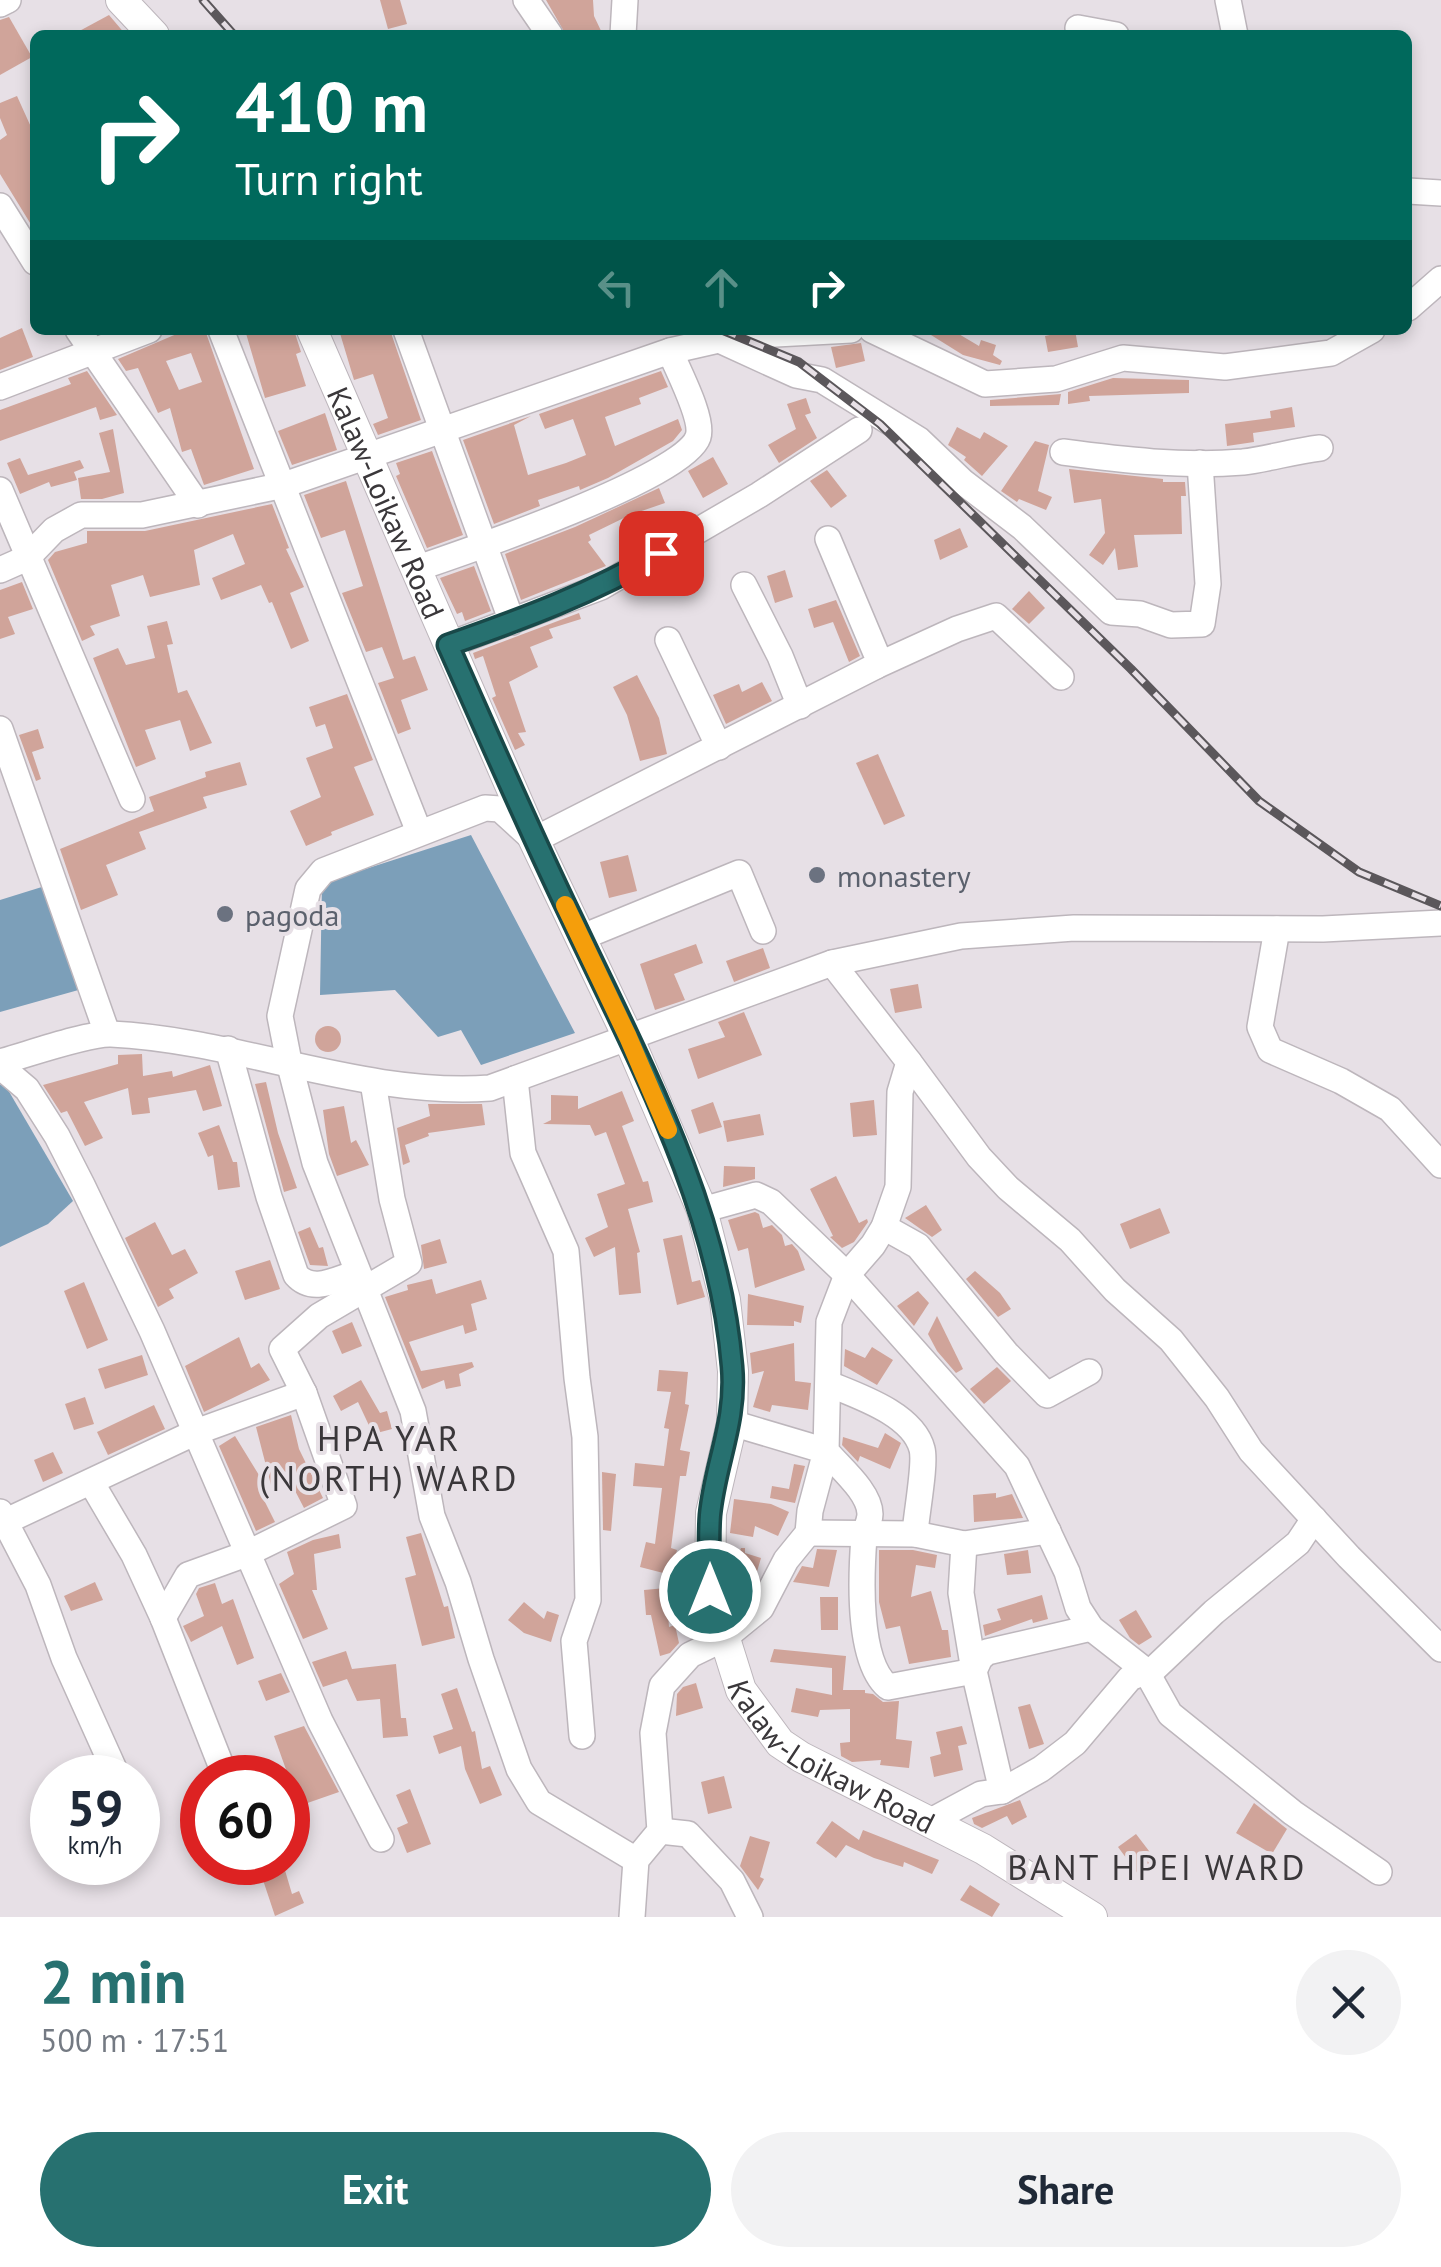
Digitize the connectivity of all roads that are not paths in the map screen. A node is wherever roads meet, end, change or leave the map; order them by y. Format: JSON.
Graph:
{"nodes":[{"id":1,"x":8,"y":0,"type":"edge"},
{"id":2,"x":121,"y":0,"type":"edge"},
{"id":3,"x":526,"y":0,"type":"edge"},
{"id":4,"x":626,"y":0,"type":"edge"},
{"id":5,"x":1228,"y":0,"type":"edge"},
{"id":6,"x":0,"y":4,"type":"edge"},
{"id":7,"x":1078,"y":28,"type":"dead end"},
{"id":8,"x":149,"y":30,"type":"edge"},
{"id":9,"x":547,"y":30,"type":"edge"},
{"id":10,"x":623,"y":30,"type":"edge"},
{"id":11,"x":1089,"y":30,"type":"edge"},
{"id":12,"x":1234,"y":30,"type":"edge"},
{"id":13,"x":1412,"y":191,"type":"edge"},
{"id":14,"x":1441,"y":192,"type":"edge"},
{"id":15,"x":2,"y":214,"type":"edge"},
{"id":16,"x":30,"y":255,"type":"edge"},
{"id":17,"x":1441,"y":278,"type":"edge"},
{"id":18,"x":1412,"y":304,"type":"edge"},
{"id":19,"x":116,"y":335,"type":"edge"},
{"id":20,"x":223,"y":335,"type":"edge"},
{"id":21,"x":314,"y":335,"type":"edge"},
{"id":22,"x":408,"y":335,"type":"edge"},
{"id":23,"x":708,"y":335,"type":"edge"},
{"id":24,"x":755,"y":335,"type":"edge"},
{"id":25,"x":882,"y":335,"type":"edge"},
{"id":26,"x":1363,"y":335,"type":"edge"},
{"id":27,"x":84,"y":340,"type":"edge"},
{"id":28,"x":670,"y":351,"type":"junction"},
{"id":29,"x":0,"y":387,"type":"edge"},
{"id":30,"x":442,"y":430,"type":"junction"},
{"id":31,"x":859,"y":430,"type":"dead end"},
{"id":32,"x":1320,"y":448,"type":"dead end"},
{"id":33,"x":1064,"y":452,"type":"dead end"},
{"id":34,"x":366,"y":456,"type":"junction"},
{"id":35,"x":1200,"y":464,"type":"junction"},
{"id":36,"x":284,"y":485,"type":"junction"},
{"id":37,"x":0,"y":490,"type":"edge"},
{"id":38,"x":198,"y":505,"type":"junction"},
{"id":39,"x":828,"y":538,"type":"dead end"},
{"id":40,"x":485,"y":546,"type":"junction"},
{"id":41,"x":27,"y":558,"type":"junction"},
{"id":42,"x":415,"y":569,"type":"junction"},
{"id":43,"x":0,"y":570,"type":"edge"},
{"id":44,"x":744,"y":586,"type":"dead end"},
{"id":45,"x":512,"y":622,"type":"junction"},
{"id":46,"x":668,"y":640,"type":"dead end"},
{"id":47,"x":448,"y":645,"type":"junction"},
{"id":48,"x":876,"y":666,"type":"junction"},
{"id":49,"x":1061,"y":677,"type":"dead end"},
{"id":50,"x":800,"y":706,"type":"junction"},
{"id":51,"x":0,"y":728,"type":"edge"},
{"id":52,"x":718,"y":747,"type":"junction"},
{"id":53,"x":132,"y":800,"type":"dead end"},
{"id":54,"x":418,"y":832,"type":"junction"},
{"id":55,"x":534,"y":840,"type":"junction"},
{"id":56,"x":1441,"y":923,"type":"edge"},
{"id":57,"x":1277,"y":929,"type":"junction"},
{"id":58,"x":762,"y":931,"type":"dead end"},
{"id":59,"x":580,"y":938,"type":"junction"},
{"id":60,"x":832,"y":963,"type":"junction"},
{"id":61,"x":107,"y":1034,"type":"junction"},
{"id":62,"x":628,"y":1037,"type":"junction"},
{"id":63,"x":228,"y":1049,"type":"junction"},
{"id":64,"x":289,"y":1062,"type":"junction"},
{"id":65,"x":909,"y":1062,"type":"junction"},
{"id":66,"x":0,"y":1064,"type":"edge"},
{"id":67,"x":515,"y":1079,"type":"junction"},
{"id":68,"x":373,"y":1082,"type":"junction"},
{"id":69,"x":1441,"y":1165,"type":"edge"},
{"id":70,"x":702,"y":1210,"type":"junction"},
{"id":71,"x":884,"y":1226,"type":"junction"},
{"id":72,"x":846,"y":1275,"type":"junction"},
{"id":73,"x":360,"y":1280,"type":"junction"},
{"id":74,"x":1089,"y":1372,"type":"dead end"},
{"id":75,"x":829,"y":1384,"type":"junction"},
{"id":76,"x":304,"y":1392,"type":"junction"},
{"id":77,"x":732,"y":1423,"type":"junction"},
{"id":78,"x":196,"y":1432,"type":"junction"},
{"id":79,"x":826,"y":1451,"type":"junction"},
{"id":80,"x":90,"y":1482,"type":"junction"},
{"id":81,"x":2,"y":1520,"type":"edge"},
{"id":82,"x":1314,"y":1520,"type":"junction"},
{"id":83,"x":1048,"y":1530,"type":"junction"},
{"id":84,"x":808,"y":1532,"type":"junction"},
{"id":85,"x":864,"y":1534,"type":"junction"},
{"id":86,"x":914,"y":1534,"type":"junction"},
{"id":87,"x":964,"y":1544,"type":"junction"},
{"id":88,"x":246,"y":1554,"type":"junction"},
{"id":89,"x":163,"y":1618,"type":"junction"},
{"id":90,"x":1091,"y":1628,"type":"junction"},
{"id":91,"x":723,"y":1639,"type":"junction"},
{"id":92,"x":1441,"y":1650,"type":"edge"},
{"id":93,"x":974,"y":1671,"type":"junction"},
{"id":94,"x":1146,"y":1672,"type":"junction"},
{"id":95,"x":582,"y":1736,"type":"dead end"},
{"id":96,"x":108,"y":1755,"type":"edge"},
{"id":97,"x":217,"y":1755,"type":"edge"},
{"id":98,"x":1002,"y":1790,"type":"junction"},
{"id":99,"x":929,"y":1822,"type":"junction"},
{"id":100,"x":660,"y":1831,"type":"junction"},
{"id":101,"x":381,"y":1839,"type":"dead end"},
{"id":102,"x":636,"y":1860,"type":"junction"},
{"id":103,"x":1380,"y":1872,"type":"dead end"},
{"id":104,"x":632,"y":1917,"type":"edge"},
{"id":105,"x":750,"y":1917,"type":"edge"},
{"id":106,"x":1092,"y":1917,"type":"edge"}],
"edges":[{"from":1,"to":6,"type":"street"},
{"from":2,"to":8,"type":"main road"},
{"from":3,"to":9,"type":"street"},
{"from":4,"to":10,"type":"street"},
{"from":5,"to":12,"type":"street"},
{"from":7,"to":11,"type":"street"},
{"from":13,"to":14,"type":"street"},
{"from":15,"to":16,"type":"street"},
{"from":17,"to":18,"type":"street"},
{"from":19,"to":27,"type":"street"},
{"from":20,"to":36,"type":"street"},
{"from":21,"to":34,"type":"main road","name":"Kalaw-Loikaw Road"},
{"from":22,"to":30,"type":"street"},
{"from":23,"to":24,"type":"street"},
{"from":23,"to":28,"type":"street"},
{"from":23,"to":35,"type":"street"},
{"from":25,"to":26,"type":"street"},
{"from":27,"to":29,"type":"street"},
{"from":27,"to":38,"type":"street"},
{"from":28,"to":30,"type":"street"},
{"from":28,"to":40,"type":"street"},
{"from":30,"to":34,"type":"street"},
{"from":30,"to":40,"type":"street"},
{"from":31,"to":45,"type":"street"},
{"from":32,"to":35,"type":"street"},
{"from":33,"to":35,"type":"street"},
{"from":34,"to":36,"type":"street"},
{"from":34,"to":42,"type":"main road","name":"Kalaw-Loikaw Road"},
{"from":36,"to":38,"type":"street"},
{"from":36,"to":54,"type":"street"},
{"from":37,"to":41,"type":"street"},
{"from":38,"to":41,"type":"street"},
{"from":39,"to":48,"type":"street"},
{"from":40,"to":42,"type":"street"},
{"from":40,"to":45,"type":"street"},
{"from":41,"to":43,"type":"street"},
{"from":41,"to":53,"type":"street"},
{"from":42,"to":47,"type":"main road","name":"Kalaw-Loikaw Road"},
{"from":44,"to":50,"type":"street"},
{"from":45,"to":47,"type":"street"},
{"from":46,"to":52,"type":"street"},
{"from":47,"to":55,"type":"main road","name":"Kalaw-Loikaw Road"},
{"from":48,"to":49,"type":"street"},
{"from":48,"to":50,"type":"street"},
{"from":50,"to":52,"type":"street"},
{"from":51,"to":61,"type":"street"},
{"from":52,"to":55,"type":"street"},
{"from":54,"to":55,"type":"street"},
{"from":54,"to":64,"type":"street"},
{"from":55,"to":59,"type":"main road","name":"Kalaw-Loikaw Road"},
{"from":56,"to":57,"type":"street"},
{"from":57,"to":60,"type":"street"},
{"from":57,"to":69,"type":"street"},
{"from":58,"to":59,"type":"street"},
{"from":59,"to":62,"type":"main road","name":"Kalaw-Loikaw Road"},
{"from":60,"to":62,"type":"street"},
{"from":60,"to":65,"type":"street"},
{"from":61,"to":63,"type":"street"},
{"from":61,"to":66,"type":"street"},
{"from":62,"to":67,"type":"street"},
{"from":62,"to":70,"type":"main road","name":"Kalaw-Loikaw Road"},
{"from":63,"to":64,"type":"street"},
{"from":63,"to":73,"type":"street"},
{"from":64,"to":68,"type":"street"},
{"from":64,"to":73,"type":"street"},
{"from":65,"to":71,"type":"street"},
{"from":65,"to":82,"type":"street"},
{"from":66,"to":78,"type":"street"},
{"from":67,"to":68,"type":"street"},
{"from":67,"to":95,"type":"street"},
{"from":68,"to":73,"type":"street"},
{"from":70,"to":72,"type":"street"},
{"from":70,"to":77,"type":"main road","name":"Kalaw-Loikaw Road"},
{"from":71,"to":72,"type":"street"},
{"from":71,"to":74,"type":"street"},
{"from":72,"to":75,"type":"street"},
{"from":72,"to":83,"type":"street"},
{"from":73,"to":76,"type":"street"},
{"from":73,"to":102,"type":"street"},
{"from":75,"to":79,"type":"street"},
{"from":75,"to":86,"type":"street"},
{"from":76,"to":78,"type":"street"},
{"from":76,"to":88,"type":"street"},
{"from":77,"to":79,"type":"street"},
{"from":77,"to":91,"type":"main road","name":"Kalaw-Loikaw Road"},
{"from":78,"to":80,"type":"street"},
{"from":78,"to":88,"type":"street"},
{"from":79,"to":84,"type":"street"},
{"from":79,"to":85,"type":"street"},
{"from":80,"to":81,"type":"street"},
{"from":80,"to":89,"type":"street"},
{"from":81,"to":96,"type":"street"},
{"from":82,"to":92,"type":"street"},
{"from":82,"to":94,"type":"street"},
{"from":83,"to":87,"type":"street"},
{"from":83,"to":90,"type":"street"},
{"from":84,"to":85,"type":"street"},
{"from":84,"to":91,"type":"street"},
{"from":85,"to":86,"type":"street"},
{"from":85,"to":93,"type":"street"},
{"from":86,"to":87,"type":"street"},
{"from":87,"to":93,"type":"street"},
{"from":88,"to":89,"type":"street"},
{"from":88,"to":101,"type":"street"},
{"from":89,"to":97,"type":"street"},
{"from":90,"to":93,"type":"street"},
{"from":90,"to":94,"type":"street"},
{"from":91,"to":99,"type":"main road","name":"Kalaw-Loikaw Road"},
{"from":91,"to":100,"type":"street"},
{"from":93,"to":98,"type":"street"},
{"from":94,"to":98,"type":"street"},
{"from":94,"to":103,"type":"street"},
{"from":98,"to":99,"type":"street"},
{"from":99,"to":106,"type":"main road","name":"Kalaw-Loikaw Road"},
{"from":100,"to":102,"type":"street"},
{"from":100,"to":105,"type":"street"},
{"from":102,"to":104,"type":"street"}]}
